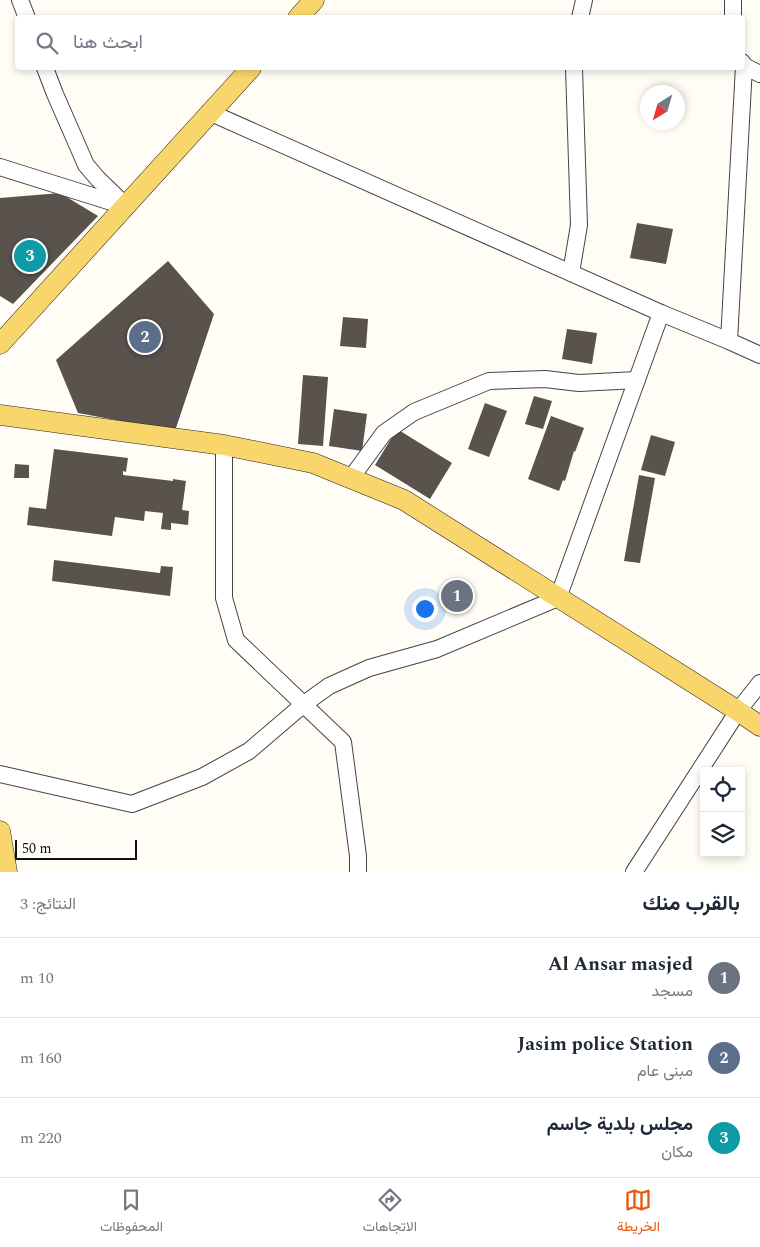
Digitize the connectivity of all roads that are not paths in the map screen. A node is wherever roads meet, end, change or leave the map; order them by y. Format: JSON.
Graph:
{"nodes":[{"id":1,"x":20,"y":0,"type":"edge"},
{"id":2,"x":314,"y":0,"type":"edge"},
{"id":3,"x":584,"y":0,"type":"edge"},
{"id":4,"x":733,"y":0,"type":"edge"},
{"id":5,"x":26,"y":15,"type":"edge"},
{"id":6,"x":301,"y":15,"type":"edge"},
{"id":7,"x":581,"y":15,"type":"edge"},
{"id":8,"x":733,"y":15,"type":"edge"},
{"id":9,"x":745,"y":65,"type":"edge"},
{"id":10,"x":46,"y":70,"type":"edge"},
{"id":11,"x":249,"y":70,"type":"edge"},
{"id":12,"x":574,"y":70,"type":"edge"},
{"id":13,"x":743,"y":70,"type":"edge"},
{"id":14,"x":760,"y":74,"type":"edge"},
{"id":15,"x":209,"y":112,"type":"junction"},
{"id":16,"x":0,"y":167,"type":"edge"},
{"id":17,"x":126,"y":206,"type":"junction"},
{"id":18,"x":571,"y":273,"type":"junction"},
{"id":19,"x":661,"y":314,"type":"junction"},
{"id":20,"x":728,"y":341,"type":"junction"},
{"id":21,"x":0,"y":344,"type":"edge"},
{"id":22,"x":760,"y":356,"type":"edge"},
{"id":23,"x":637,"y":380,"type":"junction"},
{"id":24,"x":0,"y":415,"type":"edge"},
{"id":25,"x":224,"y":445,"type":"junction"},
{"id":26,"x":351,"y":478,"type":"junction"},
{"id":27,"x":558,"y":598,"type":"junction"},
{"id":28,"x":760,"y":683,"type":"edge"},
{"id":29,"x":304,"y":704,"type":"junction"},
{"id":30,"x":738,"y":711,"type":"junction"},
{"id":31,"x":760,"y":726,"type":"edge"},
{"id":32,"x":0,"y":774,"type":"edge"},
{"id":33,"x":0,"y":831,"type":"edge"},
{"id":34,"x":7,"y":872,"type":"edge"},
{"id":35,"x":358,"y":872,"type":"edge"},
{"id":36,"x":634,"y":872,"type":"edge"}],
"edges":[{"from":1,"to":5,"type":"street"},
{"from":2,"to":6,"type":"main road"},
{"from":3,"to":7,"type":"street"},
{"from":4,"to":8,"type":"street"},
{"from":9,"to":14,"type":"street"},
{"from":10,"to":17,"type":"street"},
{"from":11,"to":15,"type":"main road"},
{"from":12,"to":18,"type":"street"},
{"from":13,"to":20,"type":"street"},
{"from":15,"to":17,"type":"main road"},
{"from":15,"to":18,"type":"street"},
{"from":16,"to":17,"type":"street"},
{"from":17,"to":21,"type":"main road"},
{"from":18,"to":19,"type":"street"},
{"from":19,"to":20,"type":"street"},
{"from":19,"to":23,"type":"street"},
{"from":20,"to":22,"type":"street"},
{"from":23,"to":26,"type":"street"},
{"from":23,"to":27,"type":"street"},
{"from":24,"to":25,"type":"main road"},
{"from":25,"to":26,"type":"main road"},
{"from":25,"to":29,"type":"street"},
{"from":26,"to":27,"type":"main road"},
{"from":27,"to":29,"type":"street"},
{"from":27,"to":30,"type":"main road"},
{"from":28,"to":30,"type":"street"},
{"from":29,"to":32,"type":"street"},
{"from":29,"to":35,"type":"street"},
{"from":30,"to":31,"type":"main road"},
{"from":30,"to":36,"type":"street"},
{"from":33,"to":34,"type":"main road"}]}
